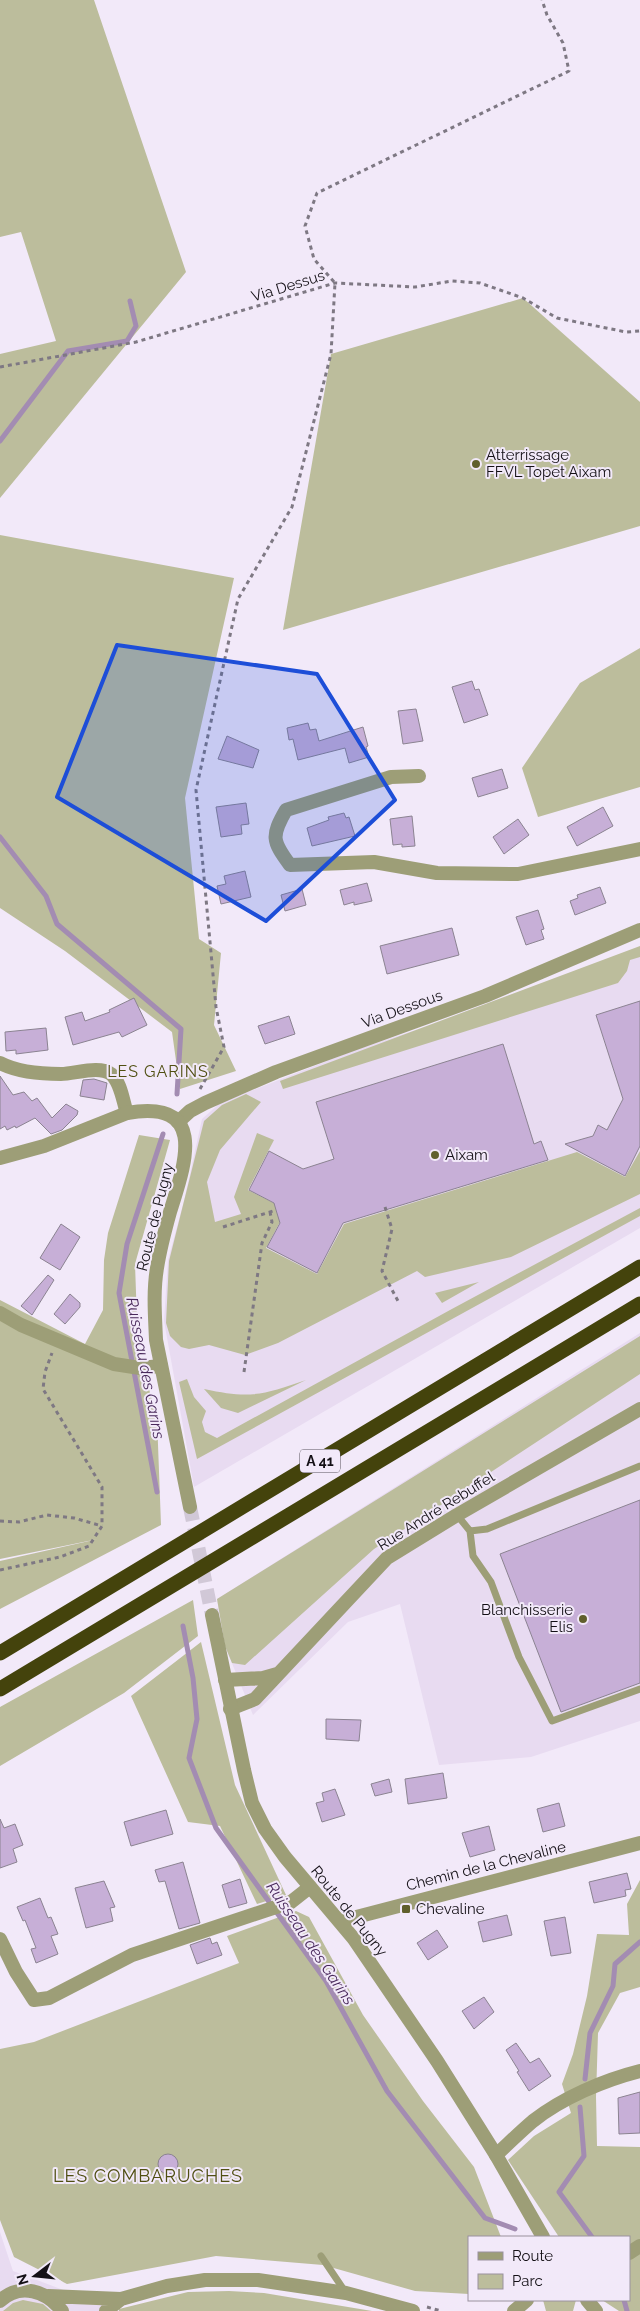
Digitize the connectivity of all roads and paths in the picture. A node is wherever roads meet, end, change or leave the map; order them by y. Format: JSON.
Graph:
{"nodes":[{"id":1,"x":542,"y":0,"type":"edge"},
{"id":2,"x":335,"y":284,"type":"junction"},
{"id":3,"x":640,"y":331,"type":"edge"},
{"id":4,"x":0,"y":366,"type":"edge"},
{"id":5,"x":419,"y":776,"type":"dead end"},
{"id":6,"x":640,"y":849,"type":"edge"},
{"id":7,"x":640,"y":930,"type":"edge"},
{"id":8,"x":0,"y":1063,"type":"edge"},
{"id":9,"x":205,"y":1103,"type":"junction"},
{"id":10,"x":127,"y":1113,"type":"junction"},
{"id":11,"x":178,"y":1122,"type":"junction"},
{"id":12,"x":0,"y":1158,"type":"edge"},
{"id":13,"x":385,"y":1207,"type":"dead end"},
{"id":14,"x":276,"y":1210,"type":"dead end"},
{"id":15,"x":270,"y":1212,"type":"junction"},
{"id":16,"x":223,"y":1227,"type":"dead end"},
{"id":17,"x":640,"y":1267,"type":"edge"},
{"id":18,"x":398,"y":1301,"type":"dead end"},
{"id":19,"x":640,"y":1304,"type":"edge"},
{"id":20,"x":0,"y":1313,"type":"edge"},
{"id":21,"x":57,"y":1340,"type":"junction"},
{"id":22,"x":161,"y":1366,"type":"junction"},
{"id":23,"x":244,"y":1372,"type":"dead end"},
{"id":24,"x":640,"y":1409,"type":"edge"},
{"id":25,"x":640,"y":1466,"type":"edge"},
{"id":26,"x":190,"y":1507,"type":"tunnel mouth"},
{"id":27,"x":457,"y":1515,"type":"junction"},
{"id":28,"x":0,"y":1520,"type":"edge"},
{"id":29,"x":102,"y":1526,"type":"junction"},
{"id":30,"x":470,"y":1531,"type":"junction"},
{"id":31,"x":0,"y":1570,"type":"edge"},
{"id":32,"x":212,"y":1615,"type":"tunnel mouth"},
{"id":33,"x":0,"y":1653,"type":"edge"},
{"id":34,"x":278,"y":1673,"type":"junction"},
{"id":35,"x":225,"y":1680,"type":"junction"},
{"id":36,"x":0,"y":1689,"type":"edge"},
{"id":37,"x":640,"y":1689,"type":"edge"},
{"id":38,"x":230,"y":1709,"type":"junction"},
{"id":39,"x":640,"y":1843,"type":"edge"},
{"id":40,"x":310,"y":1887,"type":"junction"},
{"id":41,"x":341,"y":1922,"type":"junction"},
{"id":42,"x":0,"y":1939,"type":"edge"},
{"id":43,"x":640,"y":2071,"type":"edge"},
{"id":44,"x":496,"y":2155,"type":"junction"},
{"id":45,"x":540,"y":2234,"type":"edge"},
{"id":46,"x":321,"y":2256,"type":"dead end"},
{"id":47,"x":346,"y":2293,"type":"junction"},
{"id":48,"x":1,"y":2296,"type":"edge"},
{"id":49,"x":48,"y":2296,"type":"junction"},
{"id":50,"x":121,"y":2298,"type":"junction"},
{"id":51,"x":528,"y":2301,"type":"edge"},
{"id":52,"x":588,"y":2301,"type":"edge"},
{"id":53,"x":62,"y":2311,"type":"edge"},
{"id":54,"x":106,"y":2311,"type":"edge"},
{"id":55,"x":413,"y":2311,"type":"edge"},
{"id":56,"x":514,"y":2311,"type":"edge"},
{"id":57,"x":596,"y":2311,"type":"edge"}],
"edges":[{"from":1,"to":2,"type":"path"},
{"from":2,"to":3,"type":"path","name":"Via Dessus"},
{"from":2,"to":4,"type":"path","name":"Via Dessus"},
{"from":2,"to":9,"type":"path"},
{"from":5,"to":6,"type":"street"},
{"from":7,"to":9,"type":"street","name":"Via Dessous"},
{"from":8,"to":10,"type":"street"},
{"from":9,"to":11,"type":"street","name":"Via Dessous"},
{"from":10,"to":11,"type":"street"},
{"from":10,"to":12,"type":"street"},
{"from":11,"to":22,"type":"street","name":"Route de Pugny"},
{"from":13,"to":18,"type":"path"},
{"from":14,"to":15,"type":"path"},
{"from":15,"to":16,"type":"path"},
{"from":15,"to":23,"type":"path"},
{"from":17,"to":33,"type":"highway","number":"A 41"},
{"from":19,"to":36,"type":"highway","number":"A 41"},
{"from":20,"to":21,"type":"street"},
{"from":21,"to":22,"type":"street"},
{"from":21,"to":29,"type":"path"},
{"from":22,"to":26,"type":"street","name":"Route de Pugny"},
{"from":24,"to":27,"type":"street","name":"Rue André Rebuffel"},
{"from":25,"to":30,"type":"lane"},
{"from":27,"to":30,"type":"lane"},
{"from":27,"to":34,"type":"street","name":"Rue André Rebuffel"},
{"from":28,"to":29,"type":"path"},
{"from":29,"to":31,"type":"path"},
{"from":30,"to":37,"type":"lane"},
{"from":32,"to":35,"type":"street","name":"Route de Pugny"},
{"from":34,"to":35,"type":"street"},
{"from":34,"to":38,"type":"street","name":"Rue André Rebuffel"},
{"from":35,"to":38,"type":"street","name":"Route de Pugny"},
{"from":38,"to":40,"type":"street","name":"Route de Pugny"},
{"from":39,"to":41,"type":"street","name":"Chemin de la Chevaline"},
{"from":40,"to":41,"type":"street","name":"Route de Pugny"},
{"from":40,"to":42,"type":"street"},
{"from":41,"to":44,"type":"street","name":"Route de Pugny"},
{"from":43,"to":44,"type":"street"},
{"from":44,"to":45,"type":"street","name":"Route de Pugny"},
{"from":46,"to":47,"type":"lane"},
{"from":47,"to":50,"type":"street"},
{"from":47,"to":55,"type":"street"},
{"from":48,"to":49,"type":"street"},
{"from":49,"to":50,"type":"street"},
{"from":49,"to":53,"type":"street"},
{"from":50,"to":54,"type":"street"},
{"from":51,"to":56,"type":"street"},
{"from":52,"to":57,"type":"street"}]}
